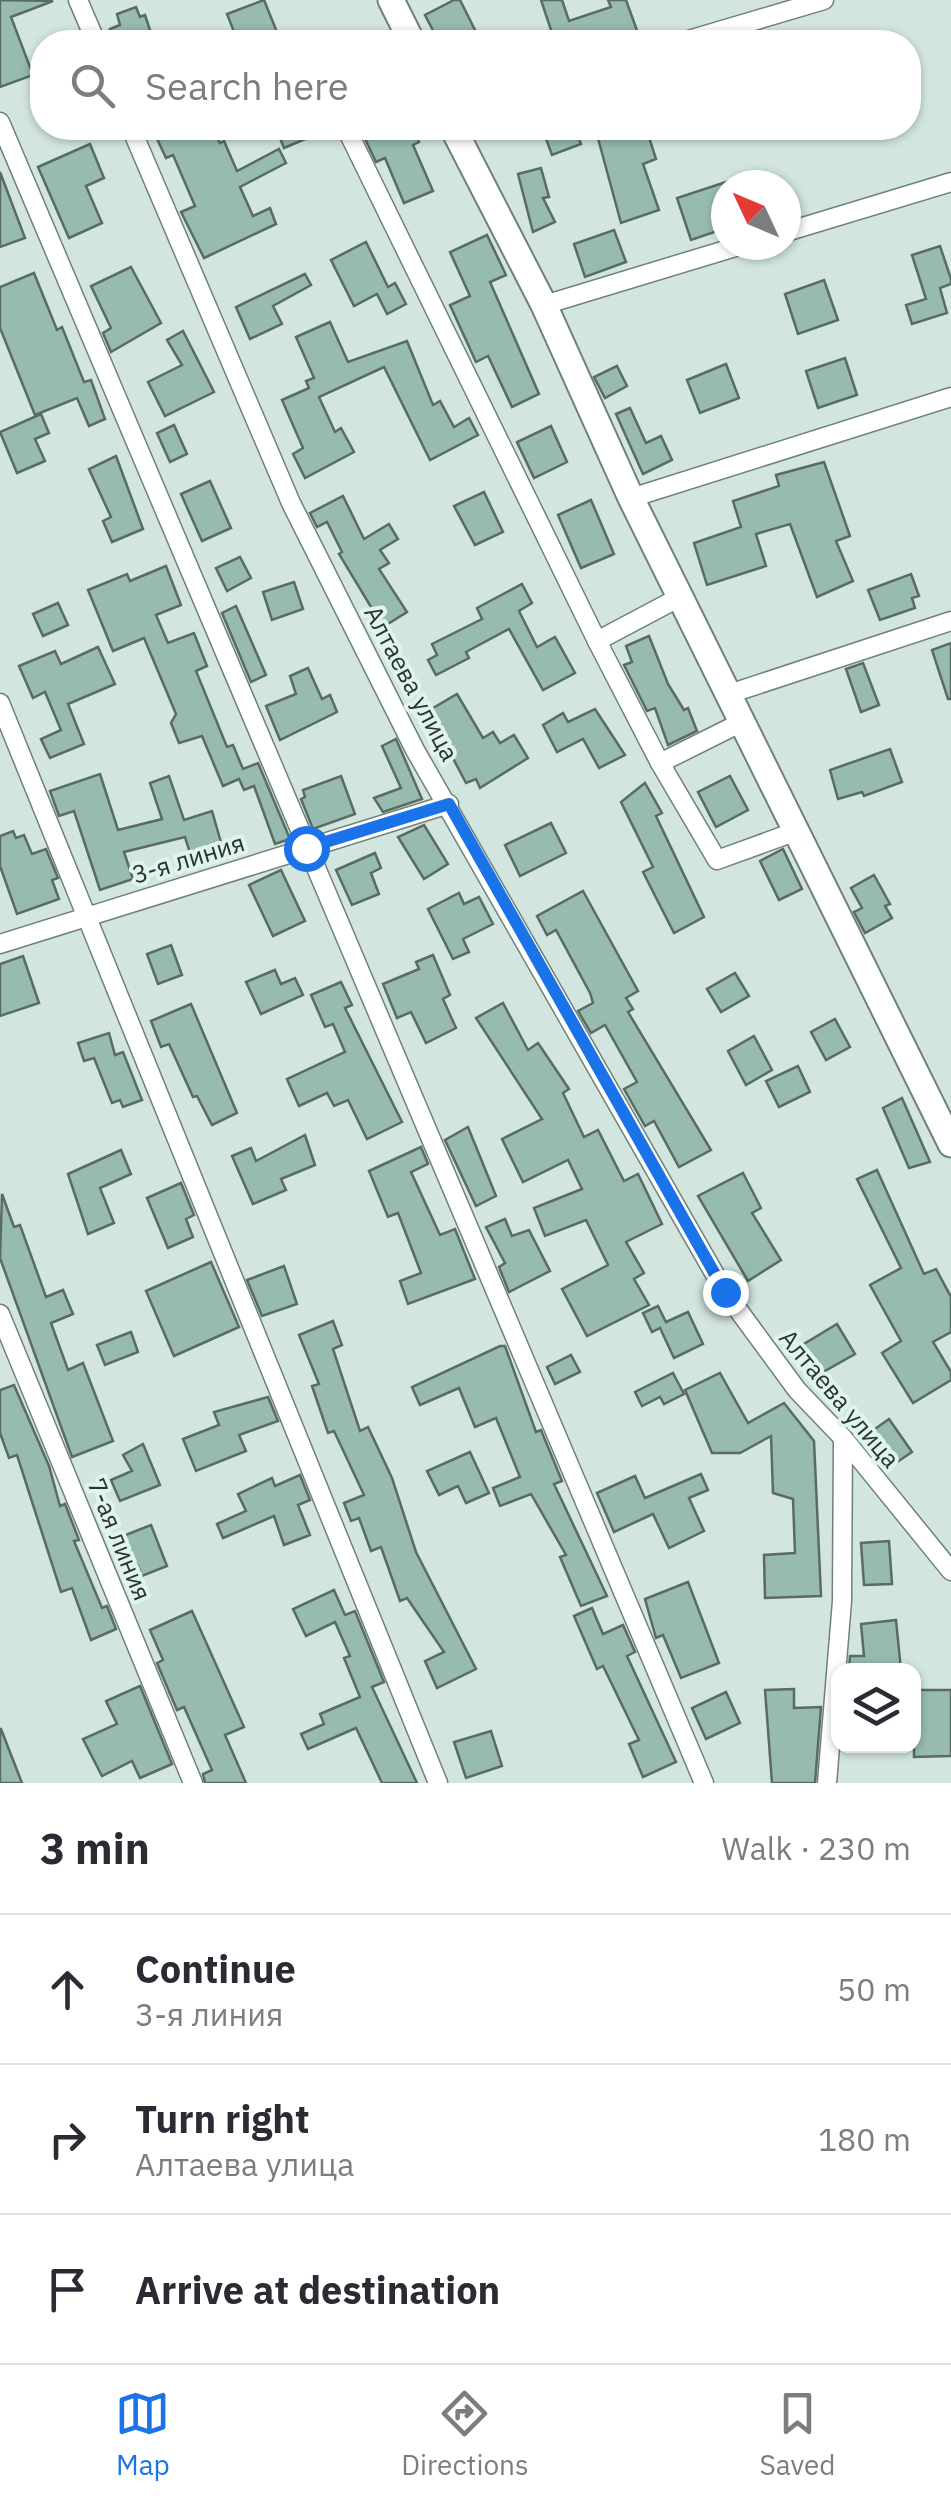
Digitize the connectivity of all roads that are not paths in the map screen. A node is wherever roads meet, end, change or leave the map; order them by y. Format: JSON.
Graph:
{"nodes":[{"id":1,"x":78,"y":0,"type":"edge"},
{"id":2,"x":391,"y":0,"type":"edge"},
{"id":3,"x":824,"y":0,"type":"edge"},
{"id":4,"x":91,"y":30,"type":"edge"},
{"id":5,"x":406,"y":30,"type":"edge"},
{"id":6,"x":723,"y":30,"type":"edge"},
{"id":7,"x":0,"y":122,"type":"edge"},
{"id":8,"x":136,"y":140,"type":"edge"},
{"id":9,"x":352,"y":140,"type":"edge"},
{"id":10,"x":459,"y":140,"type":"edge"},
{"id":11,"x":951,"y":182,"type":"edge"},
{"id":12,"x":801,"y":227,"type":"edge"},
{"id":13,"x":711,"y":255,"type":"edge"},
{"id":14,"x":544,"y":306,"type":"junction"},
{"id":15,"x":951,"y":397,"type":"edge"},
{"id":16,"x":631,"y":498,"type":"junction"},
{"id":17,"x":680,"y":597,"type":"junction"},
{"id":18,"x":951,"y":621,"type":"edge"},
{"id":19,"x":597,"y":642,"type":"junction"},
{"id":20,"x":728,"y":694,"type":"junction"},
{"id":21,"x":0,"y":703,"type":"edge"},
{"id":22,"x":742,"y":722,"type":"junction"},
{"id":23,"x":660,"y":762,"type":"junction"},
{"id":24,"x":449,"y":804,"type":"junction"},
{"id":25,"x":797,"y":832,"type":"junction"},
{"id":26,"x":306,"y":848,"type":"junction"},
{"id":27,"x":89,"y":915,"type":"junction"},
{"id":28,"x":0,"y":944,"type":"edge"},
{"id":29,"x":951,"y":1144,"type":"edge"},
{"id":30,"x":0,"y":1314,"type":"edge"},
{"id":31,"x":843,"y":1438,"type":"junction"},
{"id":32,"x":951,"y":1571,"type":"edge"},
{"id":33,"x":193,"y":1783,"type":"edge"},
{"id":34,"x":438,"y":1783,"type":"edge"},
{"id":35,"x":704,"y":1783,"type":"edge"},
{"id":36,"x":827,"y":1783,"type":"edge"}],
"edges":[{"from":1,"to":4,"type":"street"},
{"from":2,"to":5,"type":"street"},
{"from":3,"to":6,"type":"street"},
{"from":7,"to":26,"type":"street"},
{"from":8,"to":24,"type":"street","name":"Алтаева улица"},
{"from":9,"to":19,"type":"street"},
{"from":10,"to":14,"type":"street"},
{"from":11,"to":12,"type":"street"},
{"from":13,"to":14,"type":"street"},
{"from":14,"to":16,"type":"street"},
{"from":15,"to":16,"type":"street"},
{"from":16,"to":17,"type":"street"},
{"from":17,"to":19,"type":"street"},
{"from":17,"to":20,"type":"street"},
{"from":18,"to":20,"type":"street"},
{"from":19,"to":23,"type":"street"},
{"from":20,"to":22,"type":"street"},
{"from":21,"to":27,"type":"street"},
{"from":22,"to":23,"type":"street"},
{"from":22,"to":25,"type":"street"},
{"from":23,"to":25,"type":"street"},
{"from":24,"to":26,"type":"street","name":"3-я линия"},
{"from":24,"to":31,"type":"street","name":"Алтаева улица"},
{"from":25,"to":29,"type":"street"},
{"from":26,"to":27,"type":"street","name":"3-я линия"},
{"from":26,"to":35,"type":"street"},
{"from":27,"to":28,"type":"street","name":"3-я линия"},
{"from":27,"to":34,"type":"street"},
{"from":30,"to":33,"type":"street","name":"7-ая линия"},
{"from":31,"to":32,"type":"street","name":"Алтаева улица"},
{"from":31,"to":36,"type":"street"}]}
